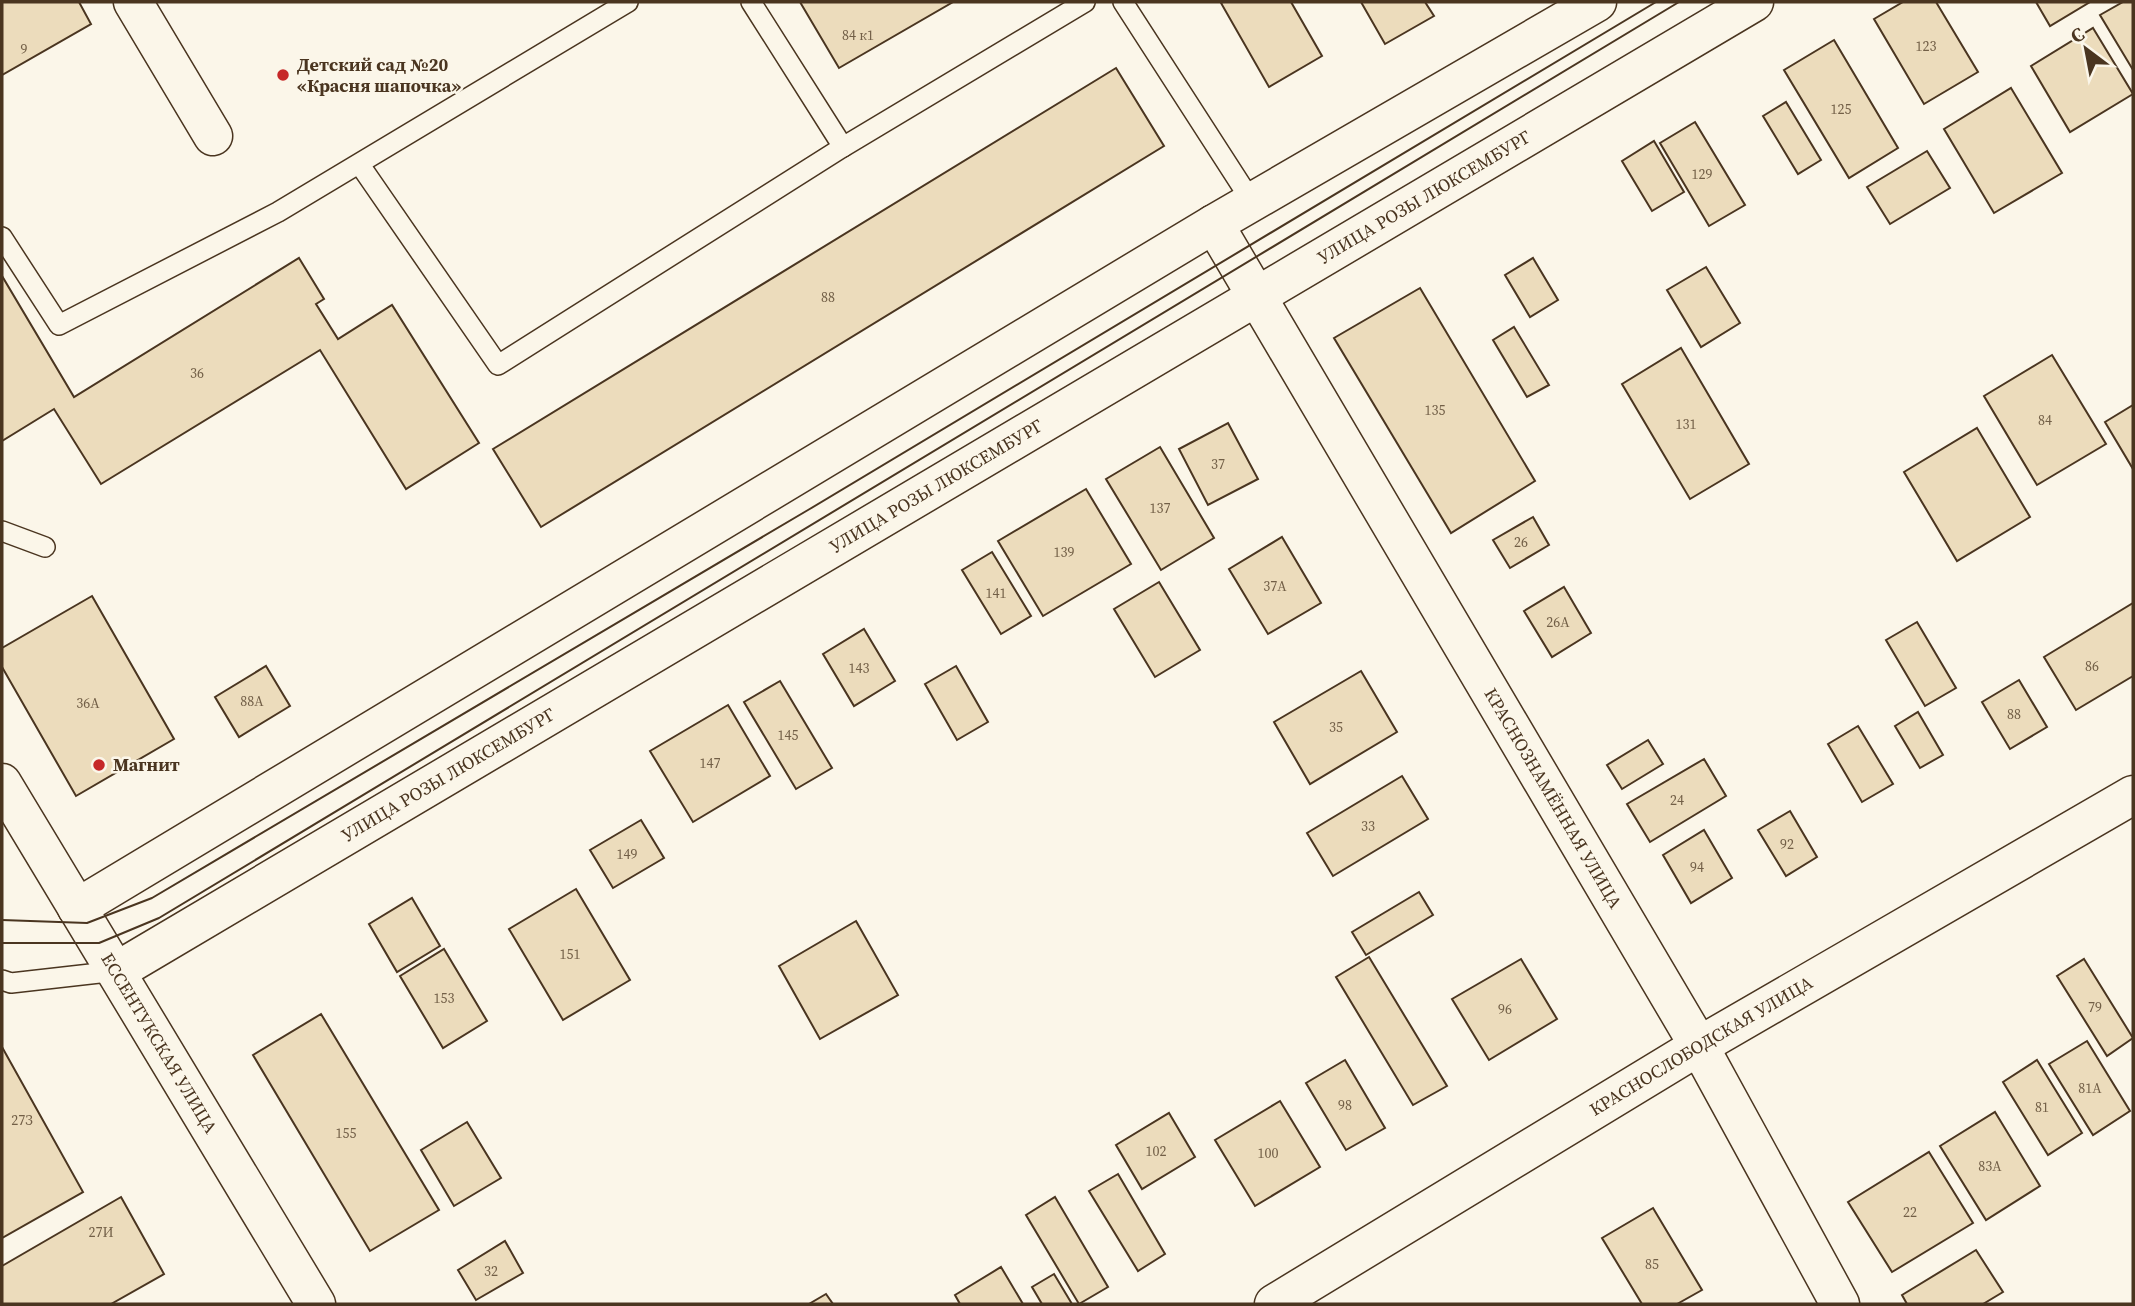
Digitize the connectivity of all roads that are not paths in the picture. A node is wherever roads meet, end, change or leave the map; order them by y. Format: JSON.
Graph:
{"nodes":[{"id":1,"x":133,"y":2,"type":"edge"},
{"id":2,"x":628,"y":2,"type":"edge"},
{"id":3,"x":751,"y":2,"type":"edge"},
{"id":4,"x":1085,"y":2,"type":"edge"},
{"id":5,"x":1123,"y":2,"type":"edge"},
{"id":6,"x":1597,"y":2,"type":"edge"},
{"id":7,"x":1755,"y":2,"type":"edge"},
{"id":8,"x":213,"y":136,"type":"dead end"},
{"id":9,"x":843,"y":147,"type":"junction"},
{"id":10,"x":360,"y":165,"type":"junction"},
{"id":11,"x":1252,"y":202,"type":"junction"},
{"id":12,"x":1213,"y":224,"type":"junction"},
{"id":13,"x":2,"y":237,"type":"edge"},
{"id":14,"x":1257,"y":298,"type":"junction"},
{"id":15,"x":2,"y":531,"type":"edge"},
{"id":16,"x":45,"y":547,"type":"dead end"},
{"id":17,"x":2,"y":783,"type":"edge"},
{"id":18,"x":2133,"y":795,"type":"edge"},
{"id":19,"x":78,"y":908,"type":"junction"},
{"id":20,"x":117,"y":971,"type":"junction"},
{"id":21,"x":2,"y":980,"type":"edge"},
{"id":22,"x":1699,"y":1046,"type":"junction"},
{"id":23,"x":316,"y":1304,"type":"edge"},
{"id":24,"x":1274,"y":1304,"type":"edge"},
{"id":25,"x":1840,"y":1304,"type":"edge"}],
"edges":[{"from":1,"to":8,"type":"street"},
{"from":2,"to":10,"type":"lane"},
{"from":3,"to":9,"type":"lane"},
{"from":4,"to":9,"type":"lane"},
{"from":5,"to":11,"type":"lane"},
{"from":6,"to":11,"type":"street"},
{"from":7,"to":14,"type":"street","name":"УЛИЦА РОЗЫ ЛЮКСЕМБУРГ"},
{"from":9,"to":10,"type":"lane"},
{"from":10,"to":13,"type":"lane"},
{"from":11,"to":12,"type":"street"},
{"from":12,"to":14,"type":"street","name":"КРАСНОЗНАМЁННАЯ УЛИЦА"},
{"from":12,"to":19,"type":"street"},
{"from":14,"to":20,"type":"street","name":"УЛИЦА РОЗЫ ЛЮКСЕМБУРГ"},
{"from":14,"to":22,"type":"street","name":"КРАСНОЗНАМЁННАЯ УЛИЦА"},
{"from":15,"to":16,"type":"lane"},
{"from":17,"to":19,"type":"street","name":"ЕССЕНТУКСКАЯ УЛИЦА"},
{"from":18,"to":22,"type":"street","name":"КРАСНОСЛОБОДСКАЯ УЛИЦА"},
{"from":19,"to":20,"type":"street","name":"ЕССЕНТУКСКАЯ УЛИЦА"},
{"from":20,"to":21,"type":"lane"},
{"from":20,"to":23,"type":"street","name":"ЕССЕНТУКСКАЯ УЛИЦА"},
{"from":22,"to":24,"type":"street","name":"КРАСНОСЛОБОДСКАЯ УЛИЦА"},
{"from":22,"to":25,"type":"street","name":"КРАСНОЗНАМЁННАЯ УЛИЦА"}]}
